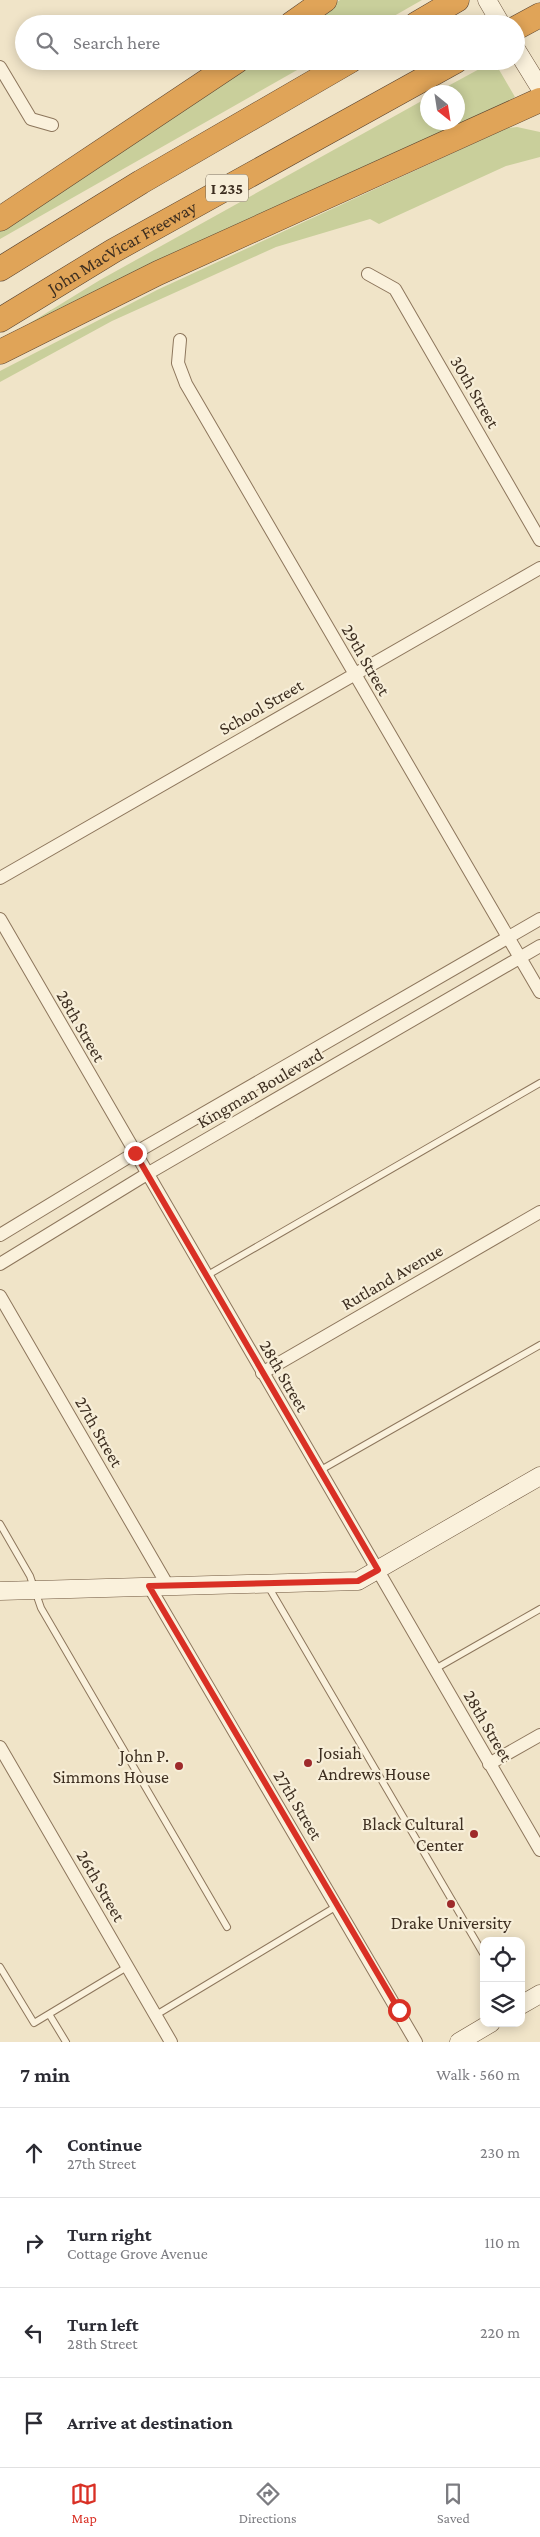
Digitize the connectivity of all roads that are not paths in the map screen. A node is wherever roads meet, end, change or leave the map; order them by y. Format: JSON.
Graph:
{"nodes":[{"id":1,"x":325,"y":0,"type":"edge"},
{"id":2,"x":457,"y":0,"type":"edge"},
{"id":3,"x":486,"y":0,"type":"edge"},
{"id":4,"x":304,"y":15,"type":"edge"},
{"id":5,"x":431,"y":15,"type":"edge"},
{"id":6,"x":495,"y":15,"type":"edge"},
{"id":7,"x":540,"y":15,"type":"edge"},
{"id":8,"x":525,"y":23,"type":"edge"},
{"id":9,"x":525,"y":64,"type":"edge"},
{"id":10,"x":0,"y":67,"type":"edge"},
{"id":11,"x":224,"y":70,"type":"edge"},
{"id":12,"x":334,"y":70,"type":"edge"},
{"id":13,"x":440,"y":70,"type":"edge"},
{"id":14,"x":540,"y":88,"type":"edge"},
{"id":15,"x":540,"y":100,"type":"edge"},
{"id":16,"x":52,"y":125,"type":"dead end"},
{"id":17,"x":0,"y":219,"type":"edge"},
{"id":18,"x":0,"y":269,"type":"edge"},
{"id":19,"x":368,"y":274,"type":"dead end"},
{"id":20,"x":0,"y":320,"type":"edge"},
{"id":21,"x":180,"y":340,"type":"dead end"},
{"id":22,"x":0,"y":352,"type":"edge"},
{"id":23,"x":540,"y":540,"type":"edge"},
{"id":24,"x":540,"y":568,"type":"edge"},
{"id":25,"x":354,"y":674,"type":"junction"},
{"id":26,"x":0,"y":878,"type":"edge"},
{"id":27,"x":0,"y":918,"type":"edge"},
{"id":28,"x":540,"y":919,"type":"edge"},
{"id":29,"x":508,"y":938,"type":"junction"},
{"id":30,"x":540,"y":946,"type":"edge"},
{"id":31,"x":520,"y":958,"type":"junction"},
{"id":32,"x":540,"y":992,"type":"edge"},
{"id":33,"x":540,"y":1083,"type":"edge"},
{"id":34,"x":135,"y":1153,"type":"junction"},
{"id":35,"x":147,"y":1174,"type":"junction"},
{"id":36,"x":540,"y":1212,"type":"edge"},
{"id":37,"x":0,"y":1235,"type":"edge"},
{"id":38,"x":0,"y":1264,"type":"edge"},
{"id":39,"x":206,"y":1276,"type":"junction"},
{"id":40,"x":0,"y":1296,"type":"edge"},
{"id":41,"x":540,"y":1345,"type":"edge"},
{"id":42,"x":262,"y":1373,"type":"junction"},
{"id":43,"x":319,"y":1470,"type":"junction"},
{"id":44,"x":540,"y":1476,"type":"edge"},
{"id":45,"x":0,"y":1524,"type":"edge"},
{"id":46,"x":378,"y":1570,"type":"junction"},
{"id":47,"x":267,"y":1583,"type":"junction"},
{"id":48,"x":149,"y":1586,"type":"junction"},
{"id":49,"x":168,"y":1586,"type":"junction"},
{"id":50,"x":34,"y":1590,"type":"junction"},
{"id":51,"x":0,"y":1591,"type":"edge"},
{"id":52,"x":540,"y":1609,"type":"edge"},
{"id":53,"x":435,"y":1669,"type":"junction"},
{"id":54,"x":540,"y":1735,"type":"edge"},
{"id":55,"x":0,"y":1747,"type":"edge"},
{"id":56,"x":490,"y":1764,"type":"junction"},
{"id":57,"x":540,"y":1850,"type":"edge"},
{"id":58,"x":337,"y":1906,"type":"junction"},
{"id":59,"x":227,"y":1927,"type":"dead end"},
{"id":60,"x":480,"y":1948,"type":"edge"},
{"id":61,"x":0,"y":1967,"type":"edge"},
{"id":62,"x":127,"y":1967,"type":"junction"},
{"id":63,"x":540,"y":1994,"type":"edge"},
{"id":64,"x":525,"y":2003,"type":"edge"},
{"id":65,"x":49,"y":2014,"type":"junction"},
{"id":66,"x":156,"y":2015,"type":"junction"},
{"id":67,"x":484,"y":2027,"type":"edge"},
{"id":68,"x":66,"y":2042,"type":"edge"},
{"id":69,"x":171,"y":2042,"type":"edge"},
{"id":70,"x":416,"y":2042,"type":"edge"},
{"id":71,"x":459,"y":2042,"type":"edge"}],
"edges":[{"from":1,"to":4,"type":"highway"},
{"from":2,"to":5,"type":"highway"},
{"from":3,"to":6,"type":"street"},
{"from":7,"to":8,"type":"highway"},
{"from":9,"to":14,"type":"street"},
{"from":10,"to":16,"type":"street"},
{"from":11,"to":17,"type":"highway"},
{"from":12,"to":18,"type":"highway","number":"I 235"},
{"from":13,"to":20,"type":"highway","name":"John MacVicar Freeway","number":"I 235"},
{"from":15,"to":22,"type":"highway"},
{"from":19,"to":23,"type":"street","name":"30th Street"},
{"from":21,"to":25,"type":"street","name":"29th Street"},
{"from":24,"to":25,"type":"street","name":"School Street"},
{"from":25,"to":26,"type":"street","name":"School Street"},
{"from":25,"to":29,"type":"street","name":"29th Street"},
{"from":27,"to":34,"type":"street","name":"28th Street"},
{"from":28,"to":29,"type":"street","name":"Kingman Boulevard"},
{"from":29,"to":31,"type":"street","name":"29th Street"},
{"from":29,"to":34,"type":"street","name":"Kingman Boulevard"},
{"from":30,"to":31,"type":"street","name":"Kingman Boulevard"},
{"from":31,"to":32,"type":"street","name":"29th Street"},
{"from":31,"to":35,"type":"street","name":"Kingman Boulevard"},
{"from":33,"to":39,"type":"lane"},
{"from":34,"to":35,"type":"street","name":"28th Street"},
{"from":34,"to":37,"type":"street","name":"Kingman Boulevard"},
{"from":35,"to":38,"type":"street","name":"Kingman Boulevard"},
{"from":35,"to":39,"type":"street","name":"28th Street"},
{"from":36,"to":42,"type":"street","name":"Rutland Avenue"},
{"from":39,"to":42,"type":"street","name":"28th Street"},
{"from":40,"to":49,"type":"street","name":"27th Street"},
{"from":41,"to":43,"type":"lane"},
{"from":42,"to":43,"type":"street","name":"28th Street"},
{"from":43,"to":46,"type":"street","name":"28th Street"},
{"from":44,"to":46,"type":"street"},
{"from":45,"to":50,"type":"lane"},
{"from":46,"to":47,"type":"street"},
{"from":46,"to":53,"type":"street","name":"28th Street"},
{"from":47,"to":49,"type":"street"},
{"from":47,"to":60,"type":"lane"},
{"from":48,"to":49,"type":"street"},
{"from":48,"to":50,"type":"street"},
{"from":48,"to":58,"type":"street","name":"27th Street"},
{"from":50,"to":51,"type":"street"},
{"from":50,"to":59,"type":"lane"},
{"from":52,"to":53,"type":"lane"},
{"from":53,"to":56,"type":"street","name":"28th Street"},
{"from":54,"to":56,"type":"street"},
{"from":55,"to":62,"type":"street","name":"26th Street"},
{"from":56,"to":57,"type":"street","name":"28th Street"},
{"from":58,"to":66,"type":"lane"},
{"from":58,"to":70,"type":"street","name":"27th Street"},
{"from":61,"to":65,"type":"lane"},
{"from":62,"to":65,"type":"lane"},
{"from":62,"to":66,"type":"street","name":"26th Street"},
{"from":63,"to":64,"type":"street"},
{"from":65,"to":68,"type":"lane"},
{"from":66,"to":69,"type":"street","name":"26th Street"},
{"from":67,"to":71,"type":"street"}]}
